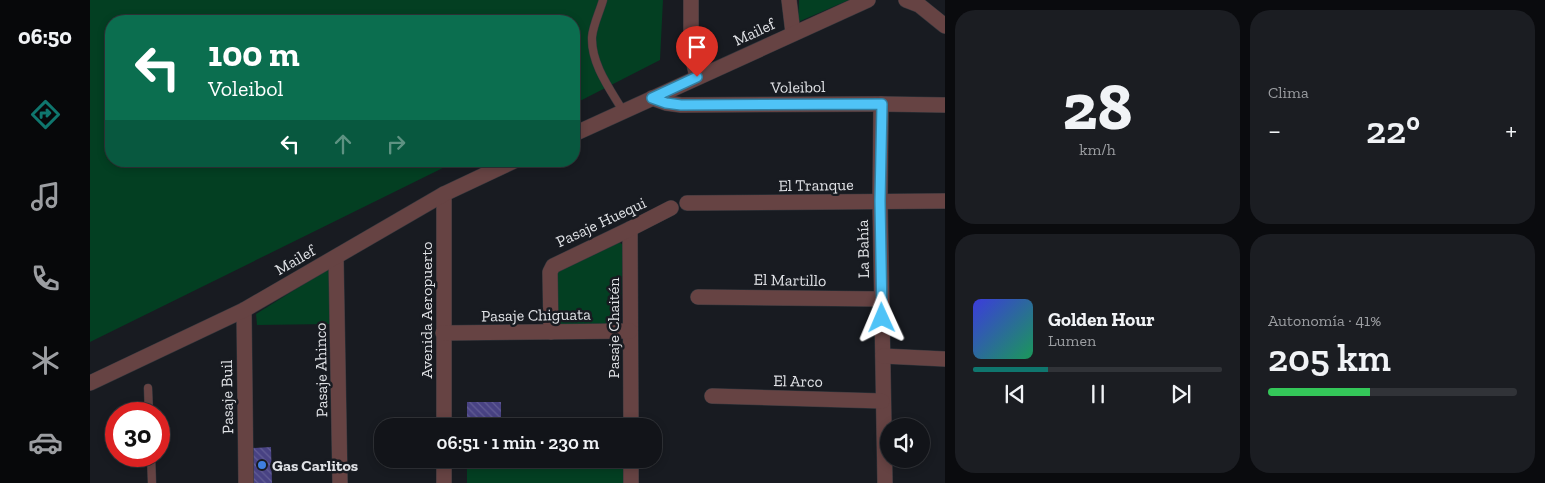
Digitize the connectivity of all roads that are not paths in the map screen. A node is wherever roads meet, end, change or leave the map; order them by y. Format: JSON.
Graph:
{"nodes":[{"id":1,"x":603,"y":0,"type":"edge"},
{"id":2,"x":691,"y":0,"type":"edge"},
{"id":3,"x":789,"y":0,"type":"edge"},
{"id":4,"x":868,"y":0,"type":"edge"},
{"id":5,"x":912,"y":3,"type":"edge"},
{"id":6,"x":945,"y":26,"type":"edge"},
{"id":7,"x":793,"y":33,"type":"junction"},
{"id":8,"x":697,"y":77,"type":"junction"},
{"id":9,"x":652,"y":98,"type":"junction"},
{"id":10,"x":882,"y":104,"type":"junction"},
{"id":11,"x":945,"y":105,"type":"edge"},
{"id":12,"x":623,"y":111,"type":"junction"},
{"id":13,"x":580,"y":131,"type":"edge"},
{"id":14,"x":501,"y":167,"type":"edge"},
{"id":15,"x":444,"y":194,"type":"junction"},
{"id":16,"x":880,"y":201,"type":"junction"},
{"id":17,"x":945,"y":201,"type":"edge"},
{"id":18,"x":688,"y":204,"type":"dead end"},
{"id":19,"x":671,"y":208,"type":"dead end"},
{"id":20,"x":630,"y":229,"type":"junction"},
{"id":21,"x":336,"y":257,"type":"junction"},
{"id":22,"x":698,"y":297,"type":"dead end"},
{"id":23,"x":881,"y":298,"type":"junction"},
{"id":24,"x":244,"y":310,"type":"junction"},
{"id":25,"x":630,"y":331,"type":"junction"},
{"id":26,"x":550,"y":332,"type":"junction"},
{"id":27,"x":442,"y":333,"type":"junction"},
{"id":28,"x":883,"y":356,"type":"junction"},
{"id":29,"x":945,"y":359,"type":"edge"},
{"id":30,"x":90,"y":383,"type":"edge"},
{"id":31,"x":148,"y":388,"type":"dead end"},
{"id":32,"x":712,"y":396,"type":"dead end"},
{"id":33,"x":882,"y":401,"type":"junction"},
{"id":34,"x":149,"y":402,"type":"edge"},
{"id":35,"x":444,"y":418,"type":"edge"},
{"id":36,"x":631,"y":418,"type":"edge"},
{"id":37,"x":151,"y":467,"type":"edge"},
{"id":38,"x":444,"y":468,"type":"edge"},
{"id":39,"x":631,"y":468,"type":"edge"},
{"id":40,"x":152,"y":483,"type":"edge"},
{"id":41,"x":246,"y":483,"type":"edge"},
{"id":42,"x":340,"y":483,"type":"edge"},
{"id":43,"x":444,"y":483,"type":"edge"},
{"id":44,"x":631,"y":483,"type":"edge"},
{"id":45,"x":885,"y":483,"type":"edge"}],
"edges":[{"from":1,"to":12,"type":"lane"},
{"from":2,"to":8,"type":"street"},
{"from":3,"to":7,"type":"street"},
{"from":4,"to":7,"type":"street","name":"Mailef"},
{"from":5,"to":6,"type":"street"},
{"from":7,"to":8,"type":"street","name":"Mailef"},
{"from":8,"to":9,"type":"street","name":"Mailef"},
{"from":9,"to":10,"type":"street","name":"Voleibol"},
{"from":9,"to":12,"type":"street","name":"Mailef"},
{"from":10,"to":11,"type":"street","name":"Voleibol"},
{"from":10,"to":16,"type":"street","name":"La Bahía"},
{"from":12,"to":13,"type":"street","name":"Mailef"},
{"from":14,"to":15,"type":"street","name":"Mailef"},
{"from":15,"to":21,"type":"street","name":"Mailef"},
{"from":15,"to":27,"type":"street","name":"Avenida Aeropuerto"},
{"from":16,"to":17,"type":"street","name":"El Tranque"},
{"from":16,"to":18,"type":"street","name":"El Tranque"},
{"from":16,"to":23,"type":"street","name":"La Bahía"},
{"from":19,"to":20,"type":"street","name":"Pasaje Huequi"},
{"from":20,"to":25,"type":"street","name":"Pasaje Chaitén"},
{"from":20,"to":26,"type":"street","name":"Pasaje Huequi"},
{"from":21,"to":24,"type":"street","name":"Mailef"},
{"from":21,"to":42,"type":"street","name":"Pasaje Ahinco"},
{"from":22,"to":23,"type":"street","name":"El Martillo"},
{"from":23,"to":28,"type":"street","name":"La Bahía"},
{"from":24,"to":30,"type":"street","name":"Mailef"},
{"from":24,"to":41,"type":"street","name":"Pasaje Buil"},
{"from":25,"to":26,"type":"street","name":"Pasaje Chiguata"},
{"from":25,"to":36,"type":"street","name":"Pasaje Chaitén"},
{"from":26,"to":27,"type":"street","name":"Pasaje Chiguata"},
{"from":27,"to":35,"type":"street","name":"Avenida Aeropuerto"},
{"from":28,"to":29,"type":"street"},
{"from":28,"to":33,"type":"street","name":"La Bahía"},
{"from":31,"to":34,"type":"lane"},
{"from":32,"to":33,"type":"street","name":"El Arco"},
{"from":33,"to":45,"type":"street","name":"La Bahía"},
{"from":37,"to":40,"type":"lane"},
{"from":38,"to":43,"type":"street"},
{"from":39,"to":44,"type":"street"}]}
